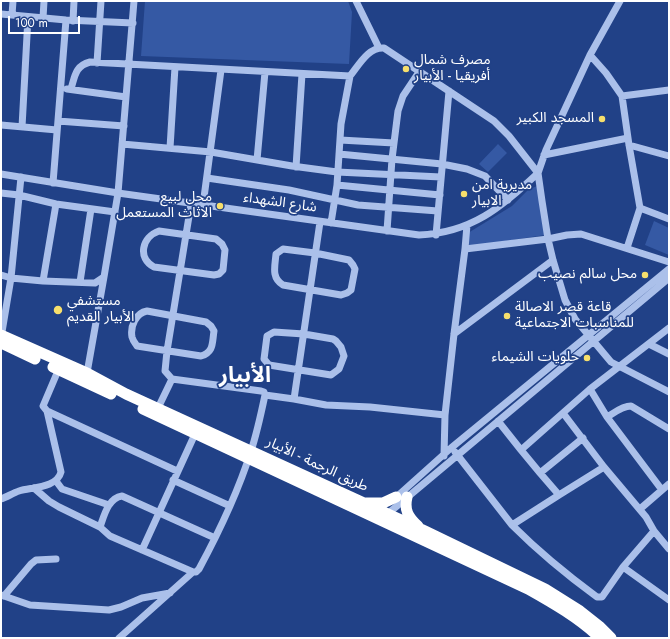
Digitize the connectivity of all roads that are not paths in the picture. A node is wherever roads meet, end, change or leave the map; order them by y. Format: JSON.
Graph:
{"nodes":[{"id":1,"x":13,"y":1,"type":"edge"},
{"id":2,"x":44,"y":1,"type":"edge"},
{"id":3,"x":74,"y":1,"type":"edge"},
{"id":4,"x":101,"y":1,"type":"edge"},
{"id":5,"x":134,"y":1,"type":"edge"},
{"id":6,"x":356,"y":1,"type":"edge"},
{"id":7,"x":620,"y":1,"type":"edge"},
{"id":8,"x":1,"y":14,"type":"edge"},
{"id":9,"x":12,"y":15,"type":"junction"},
{"id":10,"x":28,"y":17,"type":"junction"},
{"id":11,"x":43,"y":18,"type":"junction"},
{"id":12,"x":70,"y":21,"type":"junction"},
{"id":13,"x":100,"y":22,"type":"junction"},
{"id":14,"x":132,"y":23,"type":"junction"},
{"id":15,"x":380,"y":48,"type":"junction"},
{"id":16,"x":590,"y":55,"type":"junction"},
{"id":17,"x":97,"y":63,"type":"junction"},
{"id":18,"x":129,"y":65,"type":"junction"},
{"id":19,"x":175,"y":67,"type":"junction"},
{"id":20,"x":221,"y":70,"type":"junction"},
{"id":21,"x":265,"y":72,"type":"junction"},
{"id":22,"x":419,"y":72,"type":"junction"},
{"id":23,"x":302,"y":74,"type":"junction"},
{"id":24,"x":350,"y":76,"type":"junction"},
{"id":25,"x":60,"y":88,"type":"junction"},
{"id":26,"x":71,"y":89,"type":"junction"},
{"id":27,"x":669,"y":90,"type":"edge"},
{"id":28,"x":449,"y":91,"type":"junction"},
{"id":29,"x":622,"y":96,"type":"junction"},
{"id":30,"x":126,"y":97,"type":"junction"},
{"id":31,"x":58,"y":121,"type":"junction"},
{"id":32,"x":1,"y":125,"type":"edge"},
{"id":33,"x":124,"y":126,"type":"junction"},
{"id":34,"x":22,"y":127,"type":"junction"},
{"id":35,"x":57,"y":130,"type":"junction"},
{"id":36,"x":340,"y":140,"type":"junction"},
{"id":37,"x":628,"y":142,"type":"junction"},
{"id":38,"x":394,"y":143,"type":"junction"},
{"id":39,"x":122,"y":144,"type":"junction"},
{"id":40,"x":170,"y":148,"type":"junction"},
{"id":41,"x":211,"y":152,"type":"junction"},
{"id":42,"x":339,"y":154,"type":"junction"},
{"id":43,"x":544,"y":155,"type":"junction"},
{"id":44,"x":669,"y":156,"type":"edge"},
{"id":45,"x":392,"y":159,"type":"junction"},
{"id":46,"x":257,"y":160,"type":"junction"},
{"id":47,"x":442,"y":164,"type":"junction"},
{"id":48,"x":296,"y":167,"type":"junction"},
{"id":49,"x":337,"y":172,"type":"junction"},
{"id":50,"x":538,"y":173,"type":"junction"},
{"id":51,"x":1,"y":174,"type":"edge"},
{"id":52,"x":390,"y":174,"type":"junction"},
{"id":53,"x":21,"y":177,"type":"junction"},
{"id":54,"x":441,"y":177,"type":"junction"},
{"id":55,"x":207,"y":178,"type":"junction"},
{"id":56,"x":53,"y":183,"type":"junction"},
{"id":57,"x":337,"y":185,"type":"junction"},
{"id":58,"x":390,"y":191,"type":"junction"},
{"id":59,"x":1,"y":193,"type":"edge"},
{"id":60,"x":118,"y":193,"type":"junction"},
{"id":61,"x":19,"y":195,"type":"junction"},
{"id":62,"x":440,"y":195,"type":"junction"},
{"id":63,"x":508,"y":200,"type":"junction"},
{"id":64,"x":335,"y":201,"type":"junction"},
{"id":65,"x":56,"y":204,"type":"junction"},
{"id":66,"x":191,"y":204,"type":"junction"},
{"id":67,"x":203,"y":205,"type":"junction"},
{"id":68,"x":389,"y":208,"type":"junction"},
{"id":69,"x":640,"y":208,"type":"junction"},
{"id":70,"x":91,"y":209,"type":"junction"},
{"id":71,"x":438,"y":211,"type":"junction"},
{"id":72,"x":115,"y":212,"type":"junction"},
{"id":73,"x":669,"y":219,"type":"edge"},
{"id":74,"x":320,"y":222,"type":"junction"},
{"id":75,"x":331,"y":223,"type":"junction"},
{"id":76,"x":467,"y":225,"type":"junction"},
{"id":77,"x":387,"y":231,"type":"junction"},
{"id":78,"x":186,"y":235,"type":"junction"},
{"id":79,"x":436,"y":235,"type":"junction"},
{"id":80,"x":548,"y":239,"type":"junction"},
{"id":81,"x":627,"y":248,"type":"junction"},
{"id":82,"x":465,"y":249,"type":"junction"},
{"id":83,"x":316,"y":253,"type":"junction"},
{"id":84,"x":553,"y":260,"type":"junction"},
{"id":85,"x":669,"y":262,"type":"edge"},
{"id":86,"x":669,"y":269,"type":"edge"},
{"id":87,"x":180,"y":271,"type":"junction"},
{"id":88,"x":1,"y":275,"type":"edge"},
{"id":89,"x":104,"y":277,"type":"junction"},
{"id":90,"x":11,"y":278,"type":"junction"},
{"id":91,"x":669,"y":278,"type":"edge"},
{"id":92,"x":43,"y":281,"type":"junction"},
{"id":93,"x":80,"y":282,"type":"junction"},
{"id":94,"x":310,"y":289,"type":"junction"},
{"id":95,"x":173,"y":315,"type":"junction"},
{"id":96,"x":669,"y":328,"type":"edge"},
{"id":97,"x":304,"y":334,"type":"junction"},
{"id":98,"x":454,"y":334,"type":"junction"},
{"id":99,"x":1,"y":336,"type":"edge"},
{"id":100,"x":591,"y":338,"type":"junction"},
{"id":101,"x":1,"y":343,"type":"edge"},
{"id":102,"x":649,"y":344,"type":"junction"},
{"id":103,"x":167,"y":351,"type":"junction"},
{"id":104,"x":669,"y":354,"type":"edge"},
{"id":105,"x":60,"y":366,"type":"junction"},
{"id":106,"x":619,"y":366,"type":"junction"},
{"id":107,"x":298,"y":369,"type":"junction"},
{"id":108,"x":87,"y":373,"type":"junction"},
{"id":109,"x":172,"y":379,"type":"junction"},
{"id":110,"x":590,"y":389,"type":"junction"},
{"id":111,"x":669,"y":392,"type":"edge"},
{"id":112,"x":265,"y":395,"type":"junction"},
{"id":113,"x":294,"y":398,"type":"junction"},
{"id":114,"x":158,"y":408,"type":"junction"},
{"id":115,"x":47,"y":410,"type":"junction"},
{"id":116,"x":563,"y":413,"type":"junction"},
{"id":117,"x":445,"y":415,"type":"junction"},
{"id":118,"x":607,"y":417,"type":"junction"},
{"id":119,"x":498,"y":421,"type":"junction"},
{"id":120,"x":668,"y":428,"type":"edge"},
{"id":121,"x":195,"y":434,"type":"junction"},
{"id":122,"x":583,"y":438,"type":"junction"},
{"id":123,"x":451,"y":448,"type":"junction"},
{"id":124,"x":521,"y":450,"type":"junction"},
{"id":125,"x":250,"y":454,"type":"junction"},
{"id":126,"x":444,"y":454,"type":"junction"},
{"id":127,"x":457,"y":455,"type":"junction"},
{"id":128,"x":446,"y":464,"type":"junction"},
{"id":129,"x":604,"y":467,"type":"junction"},
{"id":130,"x":177,"y":471,"type":"junction"},
{"id":131,"x":540,"y":473,"type":"junction"},
{"id":132,"x":173,"y":480,"type":"junction"},
{"id":133,"x":56,"y":481,"type":"junction"},
{"id":134,"x":34,"y":488,"type":"junction"},
{"id":135,"x":667,"y":488,"type":"edge"},
{"id":136,"x":559,"y":495,"type":"junction"},
{"id":137,"x":402,"y":497,"type":"junction"},
{"id":138,"x":1,"y":499,"type":"edge"},
{"id":139,"x":361,"y":502,"type":"junction"},
{"id":140,"x":109,"y":505,"type":"junction"},
{"id":141,"x":230,"y":506,"type":"junction"},
{"id":142,"x":640,"y":509,"type":"junction"},
{"id":143,"x":158,"y":512,"type":"junction"},
{"id":144,"x":380,"y":515,"type":"junction"},
{"id":145,"x":512,"y":525,"type":"junction"},
{"id":146,"x":100,"y":527,"type":"junction"},
{"id":147,"x":654,"y":530,"type":"junction"},
{"id":148,"x":425,"y":532,"type":"junction"},
{"id":149,"x":215,"y":538,"type":"junction"},
{"id":150,"x":669,"y":548,"type":"edge"},
{"id":151,"x":142,"y":550,"type":"junction"},
{"id":152,"x":56,"y":559,"type":"dead end"},
{"id":153,"x":623,"y":567,"type":"junction"},
{"id":154,"x":193,"y":572,"type":"junction"},
{"id":155,"x":170,"y":593,"type":"junction"},
{"id":156,"x":3,"y":596,"type":"edge"},
{"id":157,"x":669,"y":600,"type":"edge"},
{"id":158,"x":119,"y":638,"type":"edge"},
{"id":159,"x":600,"y":638,"type":"edge"},
{"id":160,"x":611,"y":638,"type":"edge"}],
"edges":[{"from":1,"to":9,"type":"street"},
{"from":2,"to":11,"type":"street"},
{"from":3,"to":12,"type":"street"},
{"from":4,"to":13,"type":"street"},
{"from":5,"to":14,"type":"street"},
{"from":6,"to":15,"type":"street"},
{"from":7,"to":16,"type":"street"},
{"from":8,"to":9,"type":"street"},
{"from":9,"to":10,"type":"street"},
{"from":10,"to":11,"type":"street"},
{"from":10,"to":34,"type":"street"},
{"from":11,"to":12,"type":"street"},
{"from":12,"to":13,"type":"street"},
{"from":12,"to":25,"type":"street"},
{"from":13,"to":14,"type":"street"},
{"from":13,"to":17,"type":"street"},
{"from":14,"to":18,"type":"street"},
{"from":15,"to":22,"type":"street"},
{"from":15,"to":24,"type":"street"},
{"from":16,"to":29,"type":"street"},
{"from":16,"to":43,"type":"street"},
{"from":17,"to":18,"type":"street"},
{"from":17,"to":26,"type":"street"},
{"from":18,"to":19,"type":"street"},
{"from":18,"to":30,"type":"street"},
{"from":19,"to":20,"type":"street"},
{"from":19,"to":40,"type":"street"},
{"from":20,"to":21,"type":"street"},
{"from":20,"to":41,"type":"street"},
{"from":21,"to":23,"type":"street"},
{"from":21,"to":46,"type":"street"},
{"from":22,"to":28,"type":"street"},
{"from":22,"to":38,"type":"street"},
{"from":23,"to":24,"type":"street"},
{"from":23,"to":48,"type":"street"},
{"from":24,"to":36,"type":"street"},
{"from":25,"to":26,"type":"street"},
{"from":25,"to":31,"type":"street"},
{"from":26,"to":30,"type":"street"},
{"from":27,"to":29,"type":"street"},
{"from":28,"to":47,"type":"street"},
{"from":28,"to":50,"type":"street"},
{"from":29,"to":37,"type":"street"},
{"from":30,"to":33,"type":"street"},
{"from":31,"to":33,"type":"street"},
{"from":31,"to":35,"type":"street"},
{"from":32,"to":34,"type":"street"},
{"from":33,"to":39,"type":"street"},
{"from":34,"to":35,"type":"street"},
{"from":35,"to":56,"type":"street"},
{"from":36,"to":38,"type":"street"},
{"from":36,"to":42,"type":"street"},
{"from":37,"to":43,"type":"street"},
{"from":37,"to":44,"type":"street"},
{"from":37,"to":69,"type":"street"},
{"from":38,"to":45,"type":"street"},
{"from":39,"to":40,"type":"street"},
{"from":39,"to":60,"type":"street"},
{"from":40,"to":41,"type":"street"},
{"from":41,"to":46,"type":"street"},
{"from":41,"to":55,"type":"street"},
{"from":42,"to":45,"type":"street"},
{"from":42,"to":49,"type":"street"},
{"from":43,"to":50,"type":"street"},
{"from":45,"to":47,"type":"street"},
{"from":45,"to":52,"type":"street"},
{"from":46,"to":48,"type":"street"},
{"from":47,"to":54,"type":"street"},
{"from":47,"to":63,"type":"street"},
{"from":48,"to":49,"type":"street"},
{"from":49,"to":52,"type":"street"},
{"from":49,"to":57,"type":"street"},
{"from":50,"to":63,"type":"street","name":"شارع الشهداء"},
{"from":50,"to":80,"type":"street"},
{"from":51,"to":53,"type":"street","name":"شارع الشهداء"},
{"from":52,"to":54,"type":"street"},
{"from":52,"to":58,"type":"street"},
{"from":53,"to":56,"type":"street","name":"شارع الشهداء"},
{"from":53,"to":61,"type":"street"},
{"from":54,"to":62,"type":"street"},
{"from":55,"to":64,"type":"street"},
{"from":55,"to":67,"type":"street"},
{"from":56,"to":60,"type":"street","name":"شارع الشهداء"},
{"from":57,"to":58,"type":"street"},
{"from":57,"to":64,"type":"street"},
{"from":58,"to":62,"type":"street"},
{"from":58,"to":68,"type":"street"},
{"from":59,"to":61,"type":"street"},
{"from":60,"to":66,"type":"street","name":"شارع الشهداء"},
{"from":60,"to":72,"type":"street"},
{"from":61,"to":65,"type":"street"},
{"from":61,"to":90,"type":"street"},
{"from":62,"to":71,"type":"street"},
{"from":63,"to":76,"type":"street","name":"شارع الشهداء"},
{"from":64,"to":68,"type":"street"},
{"from":64,"to":75,"type":"street"},
{"from":65,"to":70,"type":"street"},
{"from":65,"to":92,"type":"street"},
{"from":66,"to":67,"type":"street","name":"شارع الشهداء"},
{"from":66,"to":78,"type":"street"},
{"from":67,"to":74,"type":"street","name":"شارع الشهداء"},
{"from":68,"to":71,"type":"street"},
{"from":68,"to":77,"type":"street"},
{"from":69,"to":73,"type":"street"},
{"from":69,"to":81,"type":"street"},
{"from":70,"to":72,"type":"street"},
{"from":70,"to":93,"type":"street"},
{"from":71,"to":79,"type":"street"},
{"from":72,"to":89,"type":"street"},
{"from":74,"to":75,"type":"street","name":"شارع الشهداء"},
{"from":74,"to":83,"type":"street"},
{"from":75,"to":77,"type":"street","name":"شارع الشهداء"},
{"from":76,"to":79,"type":"street","name":"شارع الشهداء"},
{"from":76,"to":82,"type":"street"},
{"from":77,"to":79,"type":"street","name":"شارع الشهداء"},
{"from":78,"to":87,"type":"street"},
{"from":78,"to":87,"type":"street"},
{"from":78,"to":87,"type":"street"},
{"from":80,"to":81,"type":"street"},
{"from":80,"to":82,"type":"street"},
{"from":80,"to":84,"type":"street"},
{"from":81,"to":85,"type":"street"},
{"from":82,"to":98,"type":"street"},
{"from":83,"to":94,"type":"street"},
{"from":83,"to":94,"type":"street"},
{"from":83,"to":94,"type":"street"},
{"from":84,"to":98,"type":"street"},
{"from":84,"to":100,"type":"street"},
{"from":86,"to":100,"type":"street"},
{"from":87,"to":95,"type":"street"},
{"from":88,"to":90,"type":"street"},
{"from":89,"to":93,"type":"street"},
{"from":89,"to":108,"type":"street"},
{"from":90,"to":92,"type":"street"},
{"from":90,"to":99,"type":"street"},
{"from":91,"to":100,"type":"street"},
{"from":92,"to":93,"type":"street"},
{"from":94,"to":97,"type":"street"},
{"from":95,"to":103,"type":"street"},
{"from":95,"to":103,"type":"street"},
{"from":95,"to":103,"type":"street"},
{"from":96,"to":102,"type":"street"},
{"from":97,"to":107,"type":"street"},
{"from":97,"to":107,"type":"street"},
{"from":97,"to":107,"type":"street"},
{"from":98,"to":117,"type":"street"},
{"from":99,"to":105,"type":"highway","name":"طريق الرجمة - الأبيار"},
{"from":100,"to":106,"type":"street"},
{"from":100,"to":119,"type":"street"},
{"from":100,"to":123,"type":"street"},
{"from":101,"to":105,"type":"highway","name":"طريق الرجمة - الأبيار"},
{"from":102,"to":104,"type":"street"},
{"from":102,"to":106,"type":"street"},
{"from":103,"to":109,"type":"street"},
{"from":105,"to":108,"type":"highway","name":"طريق الرجمة - الأبيار"},
{"from":105,"to":115,"type":"street"},
{"from":105,"to":121,"type":"highway","name":"طريق الرجمة - الأبيار"},
{"from":106,"to":110,"type":"street"},
{"from":106,"to":111,"type":"street"},
{"from":107,"to":113,"type":"street"},
{"from":108,"to":114,"type":"highway","name":"طريق الرجمة - الأبيار"},
{"from":109,"to":112,"type":"street"},
{"from":109,"to":114,"type":"street"},
{"from":110,"to":116,"type":"street"},
{"from":110,"to":118,"type":"street"},
{"from":112,"to":113,"type":"street"},
{"from":112,"to":125,"type":"street"},
{"from":113,"to":117,"type":"street"},
{"from":114,"to":125,"type":"highway","name":"طريق الرجمة - الأبيار"},
{"from":115,"to":130,"type":"street"},
{"from":115,"to":133,"type":"street"},
{"from":116,"to":122,"type":"street"},
{"from":116,"to":124,"type":"street"},
{"from":117,"to":126,"type":"street"},
{"from":118,"to":120,"type":"street"},
{"from":118,"to":135,"type":"street"},
{"from":119,"to":124,"type":"street"},
{"from":119,"to":127,"type":"street"},
{"from":121,"to":125,"type":"highway","name":"طريق الرجمة - الأبيار"},
{"from":121,"to":130,"type":"street"},
{"from":122,"to":129,"type":"street"},
{"from":122,"to":131,"type":"street"},
{"from":123,"to":126,"type":"street"},
{"from":123,"to":127,"type":"street"},
{"from":124,"to":131,"type":"street"},
{"from":125,"to":139,"type":"highway","name":"طريق الرجمة - الأبيار"},
{"from":125,"to":141,"type":"street"},
{"from":125,"to":144,"type":"highway","name":"طريق الرجمة - الأبيار"},
{"from":126,"to":128,"type":"street"},
{"from":126,"to":137,"type":"street"},
{"from":127,"to":128,"type":"street"},
{"from":127,"to":145,"type":"street"},
{"from":128,"to":137,"type":"street"},
{"from":129,"to":136,"type":"street"},
{"from":129,"to":142,"type":"street"},
{"from":130,"to":132,"type":"street"},
{"from":131,"to":136,"type":"street"},
{"from":132,"to":141,"type":"street"},
{"from":132,"to":143,"type":"street"},
{"from":133,"to":134,"type":"street"},
{"from":133,"to":140,"type":"street"},
{"from":134,"to":138,"type":"street"},
{"from":134,"to":146,"type":"street"},
{"from":135,"to":142,"type":"street"},
{"from":136,"to":145,"type":"street"},
{"from":137,"to":139,"type":"highway"},
{"from":137,"to":144,"type":"street"},
{"from":137,"to":144,"type":"street"},
{"from":137,"to":148,"type":"highway"},
{"from":139,"to":144,"type":"highway","name":"طريق الرجمة - الأبيار"},
{"from":140,"to":143,"type":"street"},
{"from":140,"to":146,"type":"street"},
{"from":141,"to":149,"type":"street"},
{"from":142,"to":147,"type":"street"},
{"from":143,"to":149,"type":"street"},
{"from":143,"to":151,"type":"street"},
{"from":144,"to":148,"type":"highway","name":"طريق الرجمة - الأبيار"},
{"from":144,"to":159,"type":"highway","name":"طريق الرجمة - الأبيار"},
{"from":145,"to":153,"type":"street"},
{"from":146,"to":151,"type":"street"},
{"from":147,"to":150,"type":"street"},
{"from":147,"to":153,"type":"street"},
{"from":148,"to":160,"type":"highway","name":"طريق الرجمة - الأبيار"},
{"from":149,"to":154,"type":"street"},
{"from":151,"to":154,"type":"street"},
{"from":152,"to":156,"type":"street"},
{"from":153,"to":157,"type":"street"},
{"from":154,"to":155,"type":"street"},
{"from":155,"to":156,"type":"street"},
{"from":155,"to":158,"type":"street"}]}
